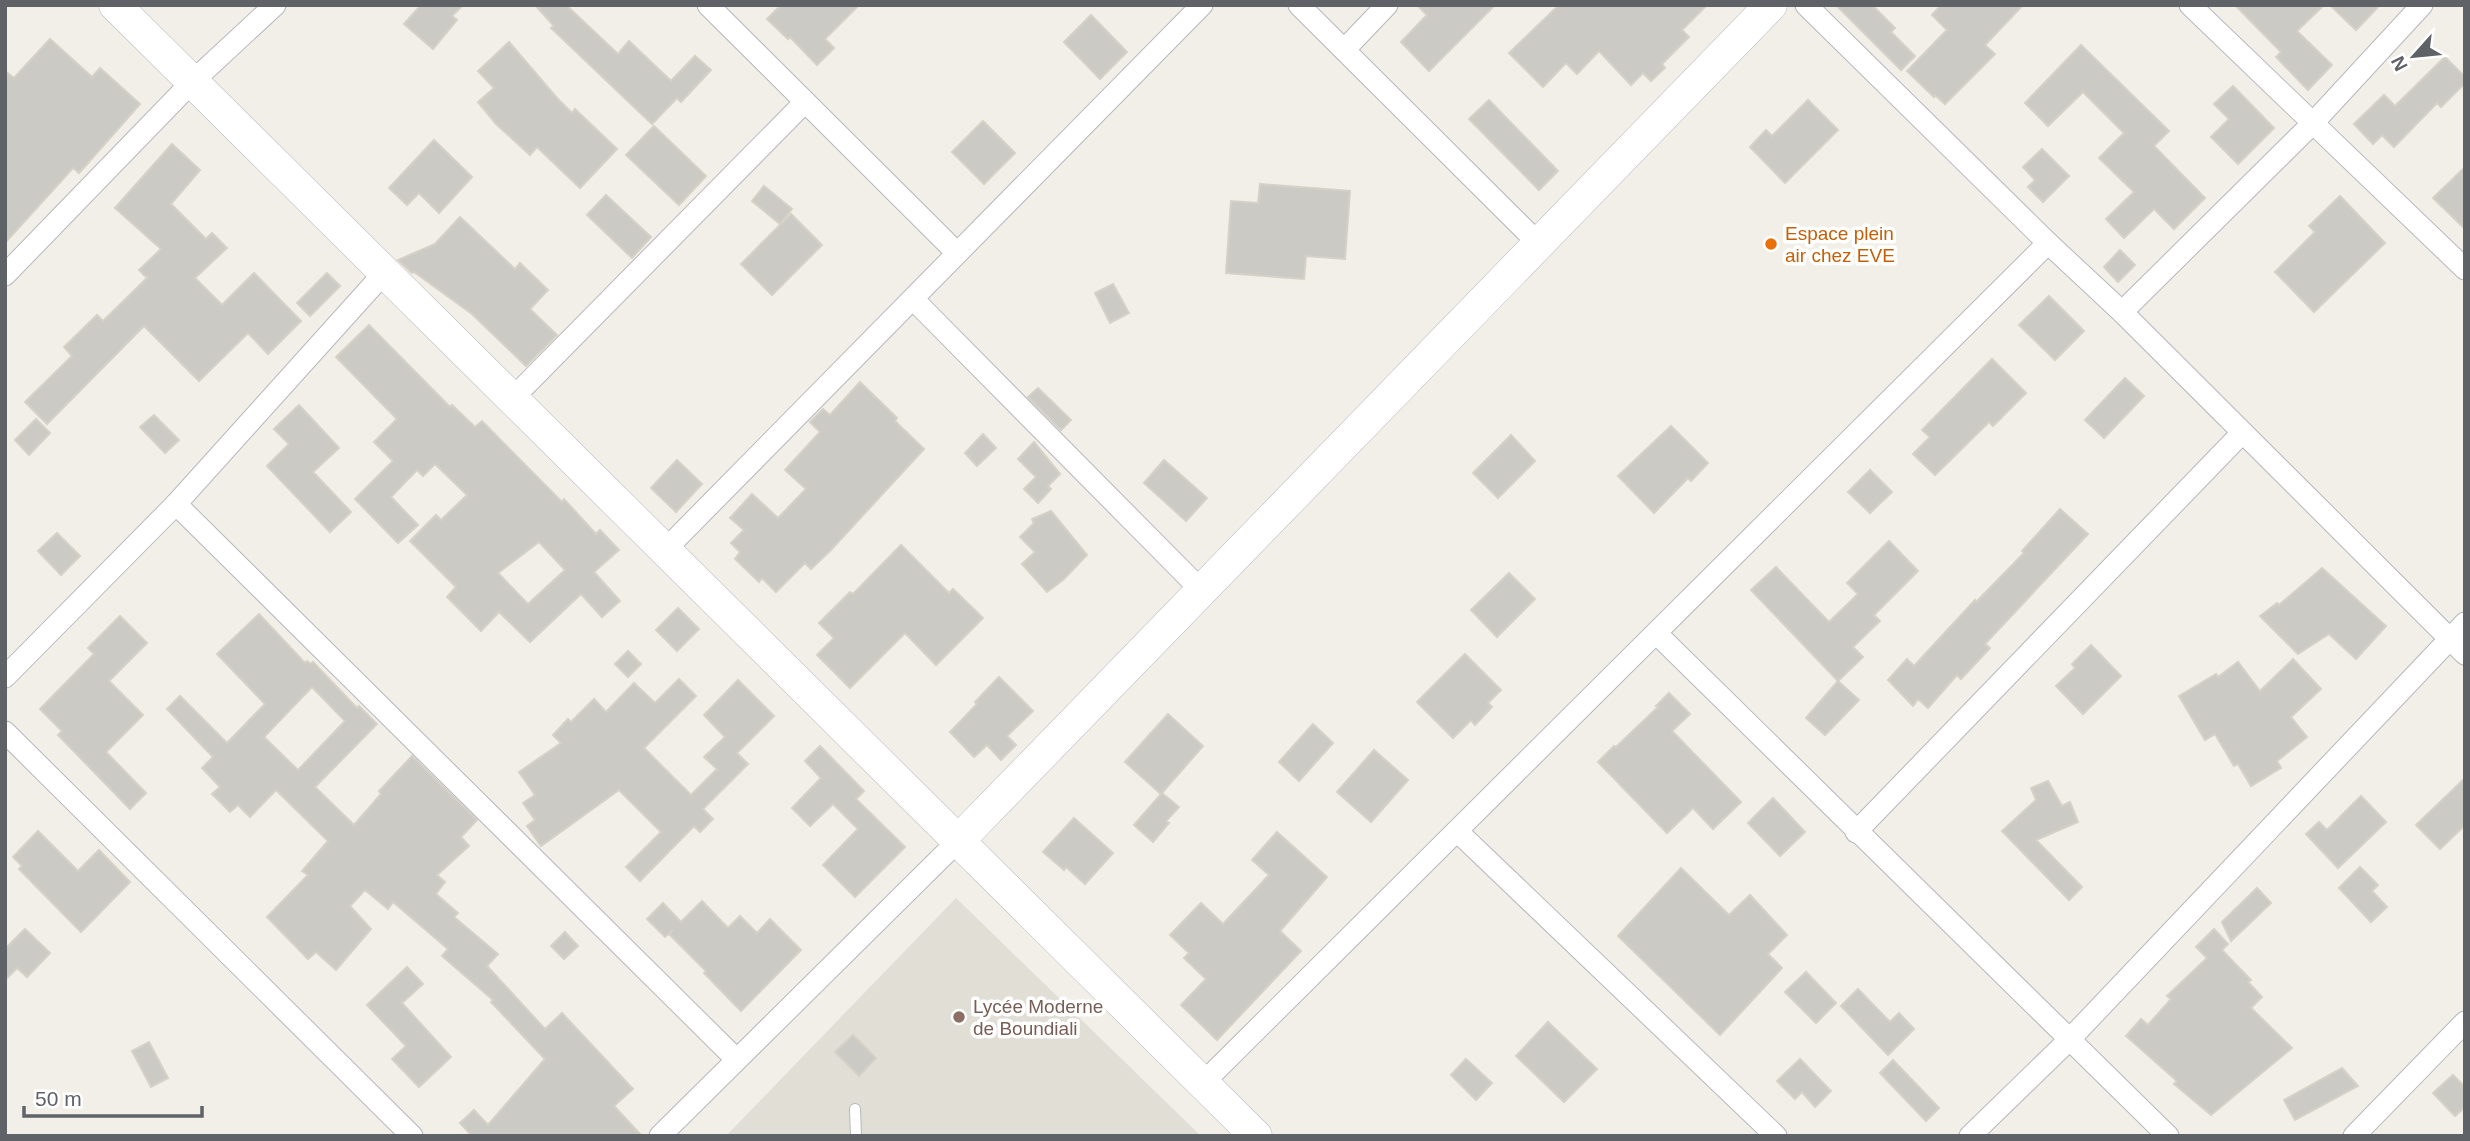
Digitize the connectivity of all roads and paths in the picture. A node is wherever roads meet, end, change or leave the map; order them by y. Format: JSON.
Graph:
{"nodes":[{"id":1,"x":115,"y":5,"type":"edge"},
{"id":2,"x":275,"y":5,"type":"edge"},
{"id":3,"x":708,"y":5,"type":"edge"},
{"id":4,"x":1202,"y":5,"type":"edge"},
{"id":5,"x":1299,"y":5,"type":"edge"},
{"id":6,"x":1387,"y":5,"type":"edge"},
{"id":7,"x":1772,"y":5,"type":"edge"},
{"id":8,"x":1806,"y":5,"type":"edge"},
{"id":9,"x":2190,"y":5,"type":"edge"},
{"id":10,"x":2422,"y":5,"type":"edge"},
{"id":11,"x":1344,"y":50,"type":"junction"},
{"id":12,"x":192,"y":82,"type":"junction"},
{"id":13,"x":805,"y":102,"type":"junction"},
{"id":14,"x":2313,"y":123,"type":"junction"},
{"id":15,"x":2048,"y":243,"type":"junction"},
{"id":16,"x":1539,"y":244,"type":"junction"},
{"id":17,"x":957,"y":253,"type":"junction"},
{"id":18,"x":2465,"y":269,"type":"edge"},
{"id":19,"x":384,"y":273,"type":"junction"},
{"id":20,"x":5,"y":275,"type":"edge"},
{"id":21,"x":912,"y":299,"type":"junction"},
{"id":22,"x":2122,"y":312,"type":"junction"},
{"id":23,"x":512,"y":399,"type":"junction"},
{"id":24,"x":2242,"y":433,"type":"junction"},
{"id":25,"x":176,"y":504,"type":"junction"},
{"id":26,"x":665,"y":550,"type":"junction"},
{"id":27,"x":1202,"y":591,"type":"junction"},
{"id":28,"x":2465,"y":623,"type":"edge"},
{"id":29,"x":1656,"y":633,"type":"junction"},
{"id":30,"x":2457,"y":646,"type":"edge"},
{"id":31,"x":5,"y":677,"type":"edge"},
{"id":32,"x":5,"y":732,"type":"edge"},
{"id":33,"x":1457,"y":831,"type":"junction"},
{"id":34,"x":1856,"y":832,"type":"junction"},
{"id":35,"x":958,"y":841,"type":"junction"},
{"id":36,"x":2460,"y":1036,"type":"edge"},
{"id":37,"x":2069,"y":1040,"type":"junction"},
{"id":38,"x":736,"y":1059,"type":"junction"},
{"id":39,"x":1203,"y":1083,"type":"junction"},
{"id":40,"x":855,"y":1110,"type":"dead end"},
{"id":41,"x":412,"y":1136,"type":"edge"},
{"id":42,"x":660,"y":1136,"type":"edge"},
{"id":43,"x":856,"y":1136,"type":"edge"},
{"id":44,"x":1256,"y":1136,"type":"edge"},
{"id":45,"x":1776,"y":1136,"type":"edge"},
{"id":46,"x":1970,"y":1136,"type":"edge"},
{"id":47,"x":2168,"y":1136,"type":"edge"},
{"id":48,"x":2354,"y":1136,"type":"edge"}],
"edges":[{"from":1,"to":12,"type":"street"},
{"from":2,"to":12,"type":"street"},
{"from":3,"to":13,"type":"street"},
{"from":4,"to":17,"type":"street"},
{"from":5,"to":11,"type":"street"},
{"from":6,"to":11,"type":"street"},
{"from":7,"to":16,"type":"street"},
{"from":8,"to":15,"type":"street"},
{"from":9,"to":14,"type":"street"},
{"from":10,"to":14,"type":"street"},
{"from":11,"to":16,"type":"street"},
{"from":12,"to":19,"type":"street"},
{"from":12,"to":20,"type":"street"},
{"from":13,"to":17,"type":"street"},
{"from":13,"to":23,"type":"street"},
{"from":14,"to":18,"type":"street"},
{"from":14,"to":22,"type":"street"},
{"from":15,"to":22,"type":"street"},
{"from":15,"to":29,"type":"street"},
{"from":16,"to":27,"type":"street"},
{"from":17,"to":21,"type":"street"},
{"from":19,"to":23,"type":"street"},
{"from":19,"to":25,"type":"street"},
{"from":21,"to":26,"type":"street"},
{"from":21,"to":27,"type":"street"},
{"from":22,"to":24,"type":"street"},
{"from":23,"to":26,"type":"street"},
{"from":24,"to":30,"type":"street"},
{"from":24,"to":34,"type":"street"},
{"from":25,"to":31,"type":"street"},
{"from":25,"to":38,"type":"street"},
{"from":26,"to":35,"type":"street"},
{"from":27,"to":35,"type":"street"},
{"from":28,"to":30,"type":"street"},
{"from":29,"to":33,"type":"street"},
{"from":29,"to":34,"type":"street"},
{"from":30,"to":37,"type":"street"},
{"from":32,"to":41,"type":"street"},
{"from":33,"to":39,"type":"street"},
{"from":33,"to":45,"type":"street"},
{"from":34,"to":37,"type":"street"},
{"from":35,"to":38,"type":"street"},
{"from":35,"to":39,"type":"street"},
{"from":36,"to":48,"type":"street"},
{"from":37,"to":46,"type":"street"},
{"from":37,"to":47,"type":"street"},
{"from":38,"to":42,"type":"street"},
{"from":39,"to":44,"type":"street"},
{"from":40,"to":43,"type":"lane"}]}
